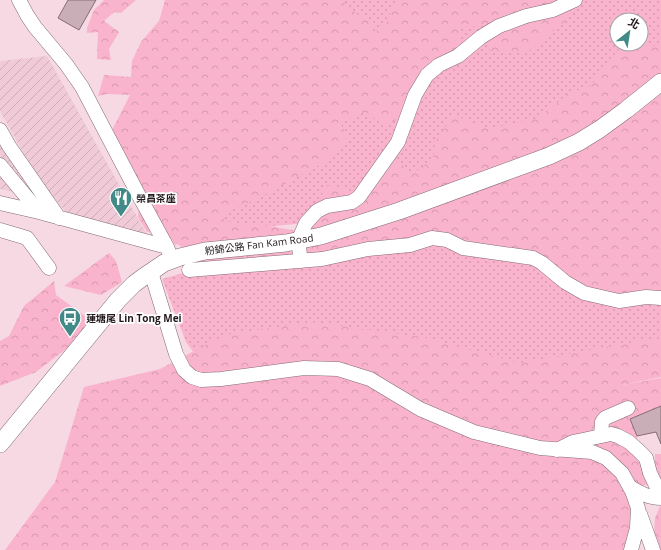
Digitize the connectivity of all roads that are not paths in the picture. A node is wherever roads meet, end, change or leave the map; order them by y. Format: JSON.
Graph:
{"nodes":[{"id":1,"x":19,"y":0,"type":"edge"},
{"id":2,"x":575,"y":0,"type":"edge"},
{"id":3,"x":661,"y":82,"type":"edge"},
{"id":4,"x":0,"y":130,"type":"edge"},
{"id":5,"x":0,"y":165,"type":"edge"},
{"id":6,"x":0,"y":203,"type":"edge"},
{"id":7,"x":39,"y":212,"type":"junction"},
{"id":8,"x":59,"y":218,"type":"junction"},
{"id":9,"x":0,"y":230,"type":"edge"},
{"id":10,"x":298,"y":241,"type":"junction"},
{"id":11,"x":170,"y":253,"type":"junction"},
{"id":12,"x":301,"y":261,"type":"junction"},
{"id":13,"x":49,"y":268,"type":"dead end"},
{"id":14,"x":189,"y":270,"type":"dead end"},
{"id":15,"x":151,"y":272,"type":"junction"},
{"id":16,"x":661,"y":298,"type":"edge"},
{"id":17,"x":628,"y":408,"type":"dead end"},
{"id":18,"x":601,"y":436,"type":"junction"},
{"id":19,"x":0,"y":444,"type":"edge"},
{"id":20,"x":557,"y":450,"type":"junction"},
{"id":21,"x":630,"y":487,"type":"junction"},
{"id":22,"x":661,"y":497,"type":"edge"},
{"id":23,"x":638,"y":508,"type":"junction"},
{"id":24,"x":632,"y":549,"type":"edge"},
{"id":25,"x":653,"y":550,"type":"edge"}],
"edges":[{"from":1,"to":11,"type":"street"},
{"from":2,"to":10,"type":"street"},
{"from":3,"to":10,"type":"main road","name":"粉錦公路 Fan Kam Road"},
{"from":4,"to":8,"type":"street"},
{"from":5,"to":7,"type":"street"},
{"from":6,"to":7,"type":"street"},
{"from":7,"to":8,"type":"street"},
{"from":8,"to":11,"type":"street"},
{"from":9,"to":13,"type":"street"},
{"from":10,"to":11,"type":"main road","name":"粉錦公路 Fan Kam Road"},
{"from":10,"to":12,"type":"street"},
{"from":11,"to":15,"type":"main road","name":"粉錦公路 Fan Kam Road"},
{"from":12,"to":14,"type":"street"},
{"from":12,"to":16,"type":"street"},
{"from":15,"to":19,"type":"main road","name":"粉錦公路 Fan Kam Road"},
{"from":15,"to":20,"type":"street"},
{"from":17,"to":18,"type":"street"},
{"from":18,"to":20,"type":"street"},
{"from":18,"to":22,"type":"street"},
{"from":20,"to":21,"type":"street"},
{"from":21,"to":22,"type":"street"},
{"from":21,"to":23,"type":"street"},
{"from":23,"to":24,"type":"street"},
{"from":23,"to":25,"type":"street"}]}
